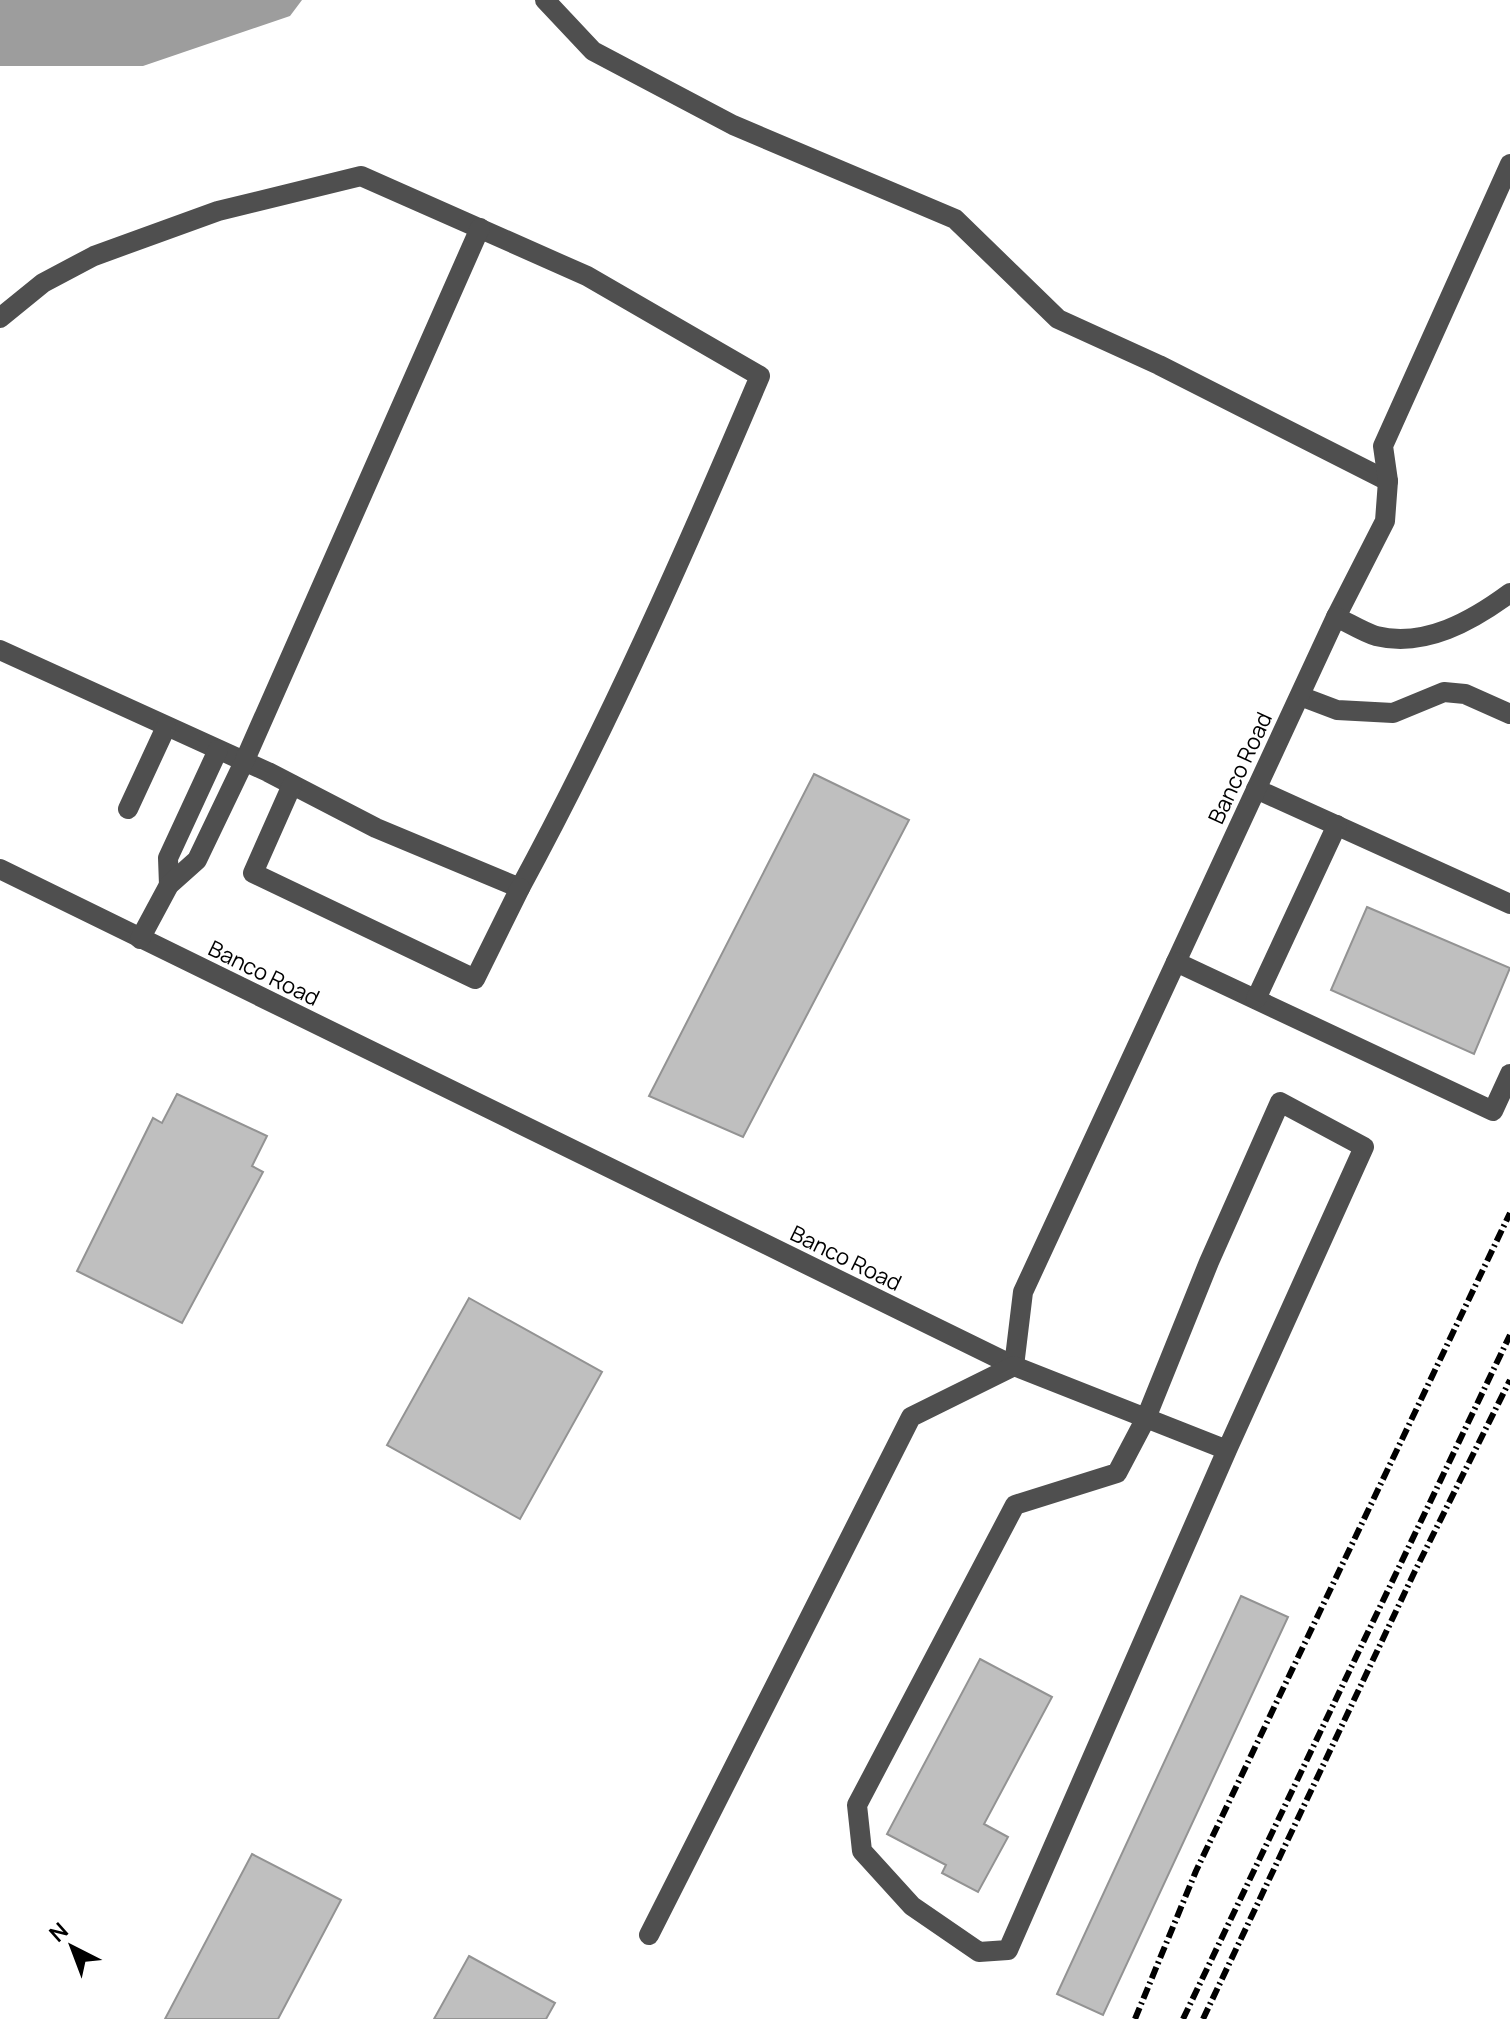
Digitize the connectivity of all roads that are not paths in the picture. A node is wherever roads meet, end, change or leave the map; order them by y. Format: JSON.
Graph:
{"nodes":[{"id":1,"x":545,"y":0,"type":"edge"},
{"id":2,"x":1510,"y":164,"type":"edge"},
{"id":3,"x":480,"y":228,"type":"junction"},
{"id":4,"x":0,"y":318,"type":"edge"},
{"id":5,"x":1388,"y":481,"type":"junction"},
{"id":6,"x":1510,"y":593,"type":"edge"},
{"id":7,"x":1336,"y":617,"type":"junction"},
{"id":8,"x":0,"y":650,"type":"edge"},
{"id":9,"x":1300,"y":696,"type":"junction"},
{"id":10,"x":1510,"y":714,"type":"edge"},
{"id":11,"x":166,"y":727,"type":"junction"},
{"id":12,"x":218,"y":750,"type":"junction"},
{"id":13,"x":244,"y":762,"type":"junction"},
{"id":14,"x":292,"y":785,"type":"junction"},
{"id":15,"x":1256,"y":789,"type":"junction"},
{"id":16,"x":128,"y":809,"type":"dead end"},
{"id":17,"x":1337,"y":825,"type":"junction"},
{"id":18,"x":0,"y":869,"type":"edge"},
{"id":19,"x":169,"y":885,"type":"junction"},
{"id":20,"x":520,"y":888,"type":"junction"},
{"id":21,"x":1510,"y":904,"type":"edge"},
{"id":22,"x":140,"y":939,"type":"junction"},
{"id":23,"x":1176,"y":962,"type":"junction"},
{"id":24,"x":1256,"y":999,"type":"junction"},
{"id":25,"x":1510,"y":1074,"type":"edge"},
{"id":26,"x":1014,"y":1366,"type":"junction"},
{"id":27,"x":1146,"y":1418,"type":"junction"},
{"id":28,"x":1227,"y":1450,"type":"junction"},
{"id":29,"x":649,"y":1935,"type":"dead end"}],
"edges":[{"from":1,"to":5,"type":"street"},
{"from":2,"to":5,"type":"street","name":"Banco Road"},
{"from":3,"to":4,"type":"street"},
{"from":3,"to":13,"type":"street"},
{"from":3,"to":20,"type":"street"},
{"from":5,"to":7,"type":"street","name":"Banco Road"},
{"from":6,"to":7,"type":"street"},
{"from":7,"to":9,"type":"street","name":"Banco Road"},
{"from":8,"to":11,"type":"street"},
{"from":9,"to":10,"type":"street"},
{"from":9,"to":15,"type":"street","name":"Banco Road"},
{"from":11,"to":12,"type":"street"},
{"from":11,"to":16,"type":"street"},
{"from":12,"to":13,"type":"street"},
{"from":12,"to":19,"type":"street"},
{"from":13,"to":14,"type":"street"},
{"from":13,"to":19,"type":"street"},
{"from":14,"to":20,"type":"street"},
{"from":14,"to":20,"type":"street"},
{"from":15,"to":17,"type":"street"},
{"from":15,"to":23,"type":"street","name":"Banco Road"},
{"from":17,"to":21,"type":"street"},
{"from":17,"to":24,"type":"street"},
{"from":18,"to":22,"type":"street","name":"Banco Road"},
{"from":19,"to":22,"type":"street"},
{"from":22,"to":26,"type":"street","name":"Banco Road"},
{"from":23,"to":24,"type":"street"},
{"from":23,"to":26,"type":"street","name":"Banco Road"},
{"from":24,"to":25,"type":"street"},
{"from":26,"to":27,"type":"street"},
{"from":26,"to":29,"type":"street"},
{"from":27,"to":28,"type":"street"},
{"from":27,"to":28,"type":"street"},
{"from":27,"to":28,"type":"street"}]}
